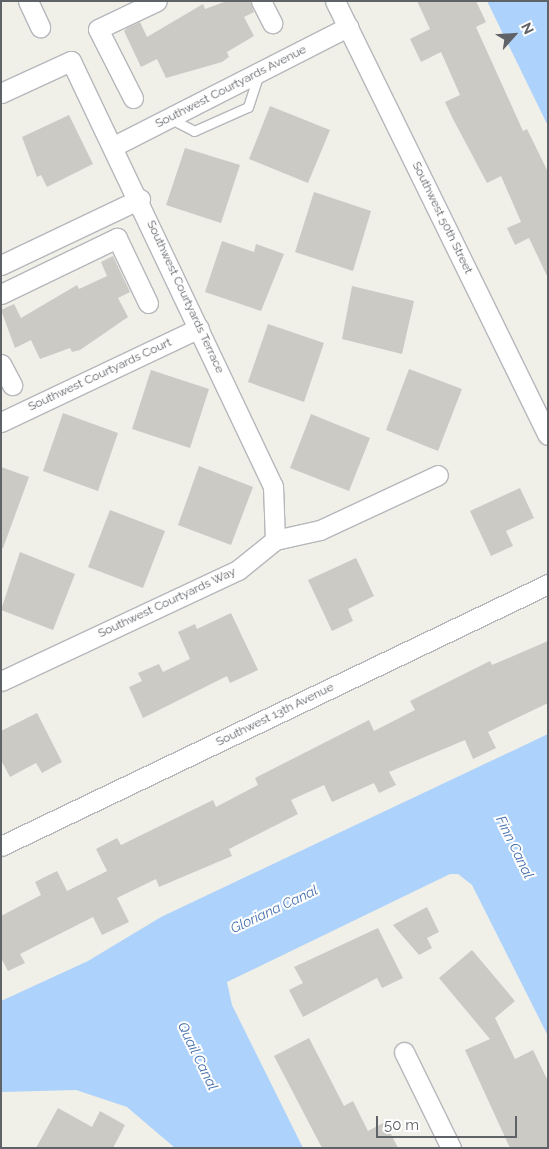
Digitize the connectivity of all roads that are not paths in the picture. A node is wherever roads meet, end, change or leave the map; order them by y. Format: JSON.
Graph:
{"nodes":[{"id":1,"x":28,"y":1,"type":"edge"},
{"id":2,"x":157,"y":1,"type":"edge"},
{"id":3,"x":261,"y":1,"type":"edge"},
{"id":4,"x":336,"y":1,"type":"edge"},
{"id":5,"x":272,"y":23,"type":"dead end"},
{"id":6,"x":40,"y":27,"type":"dead end"},
{"id":7,"x":348,"y":27,"type":"junction"},
{"id":8,"x":259,"y":72,"type":"junction"},
{"id":9,"x":1,"y":93,"type":"edge"},
{"id":10,"x":133,"y":98,"type":"dead end"},
{"id":11,"x":168,"y":118,"type":"junction"},
{"id":12,"x":114,"y":146,"type":"junction"},
{"id":13,"x":140,"y":199,"type":"junction"},
{"id":14,"x":1,"y":265,"type":"edge"},
{"id":15,"x":1,"y":294,"type":"edge"},
{"id":16,"x":148,"y":303,"type":"dead end"},
{"id":17,"x":200,"y":328,"type":"junction"},
{"id":18,"x":1,"y":364,"type":"edge"},
{"id":19,"x":12,"y":385,"type":"dead end"},
{"id":20,"x":1,"y":422,"type":"edge"},
{"id":21,"x":548,"y":435,"type":"edge"},
{"id":22,"x":438,"y":475,"type":"dead end"},
{"id":23,"x":275,"y":540,"type":"junction"},
{"id":24,"x":548,"y":584,"type":"edge"},
{"id":25,"x":1,"y":681,"type":"edge"},
{"id":26,"x":1,"y":846,"type":"edge"},
{"id":27,"x":404,"y":1052,"type":"dead end"},
{"id":28,"x":452,"y":1148,"type":"edge"}],
"edges":[{"from":1,"to":6,"type":"street"},
{"from":2,"to":10,"type":"street"},
{"from":3,"to":5,"type":"street"},
{"from":4,"to":7,"type":"street","name":"Southwest 50th Street"},
{"from":7,"to":8,"type":"street","name":"Southwest Courtyards Avenue"},
{"from":7,"to":21,"type":"street","name":"Southwest 50th Street"},
{"from":8,"to":11,"type":"street","name":"Southwest Courtyards Avenue"},
{"from":8,"to":11,"type":"lane"},
{"from":9,"to":12,"type":"street","name":"Southwest Courtyards Terrace"},
{"from":11,"to":12,"type":"street","name":"Southwest Courtyards Avenue"},
{"from":12,"to":13,"type":"street","name":"Southwest Courtyards Terrace"},
{"from":13,"to":14,"type":"street"},
{"from":13,"to":17,"type":"street","name":"Southwest Courtyards Terrace"},
{"from":15,"to":16,"type":"street"},
{"from":17,"to":20,"type":"street","name":"Southwest Courtyards Court"},
{"from":17,"to":23,"type":"street","name":"Southwest Courtyards Terrace"},
{"from":18,"to":19,"type":"street"},
{"from":22,"to":23,"type":"street","name":"Southwest Courtyards Way"},
{"from":23,"to":25,"type":"street","name":"Southwest Courtyards Way"},
{"from":24,"to":26,"type":"street","name":"Southwest 13th Avenue"},
{"from":27,"to":28,"type":"street"}]}
